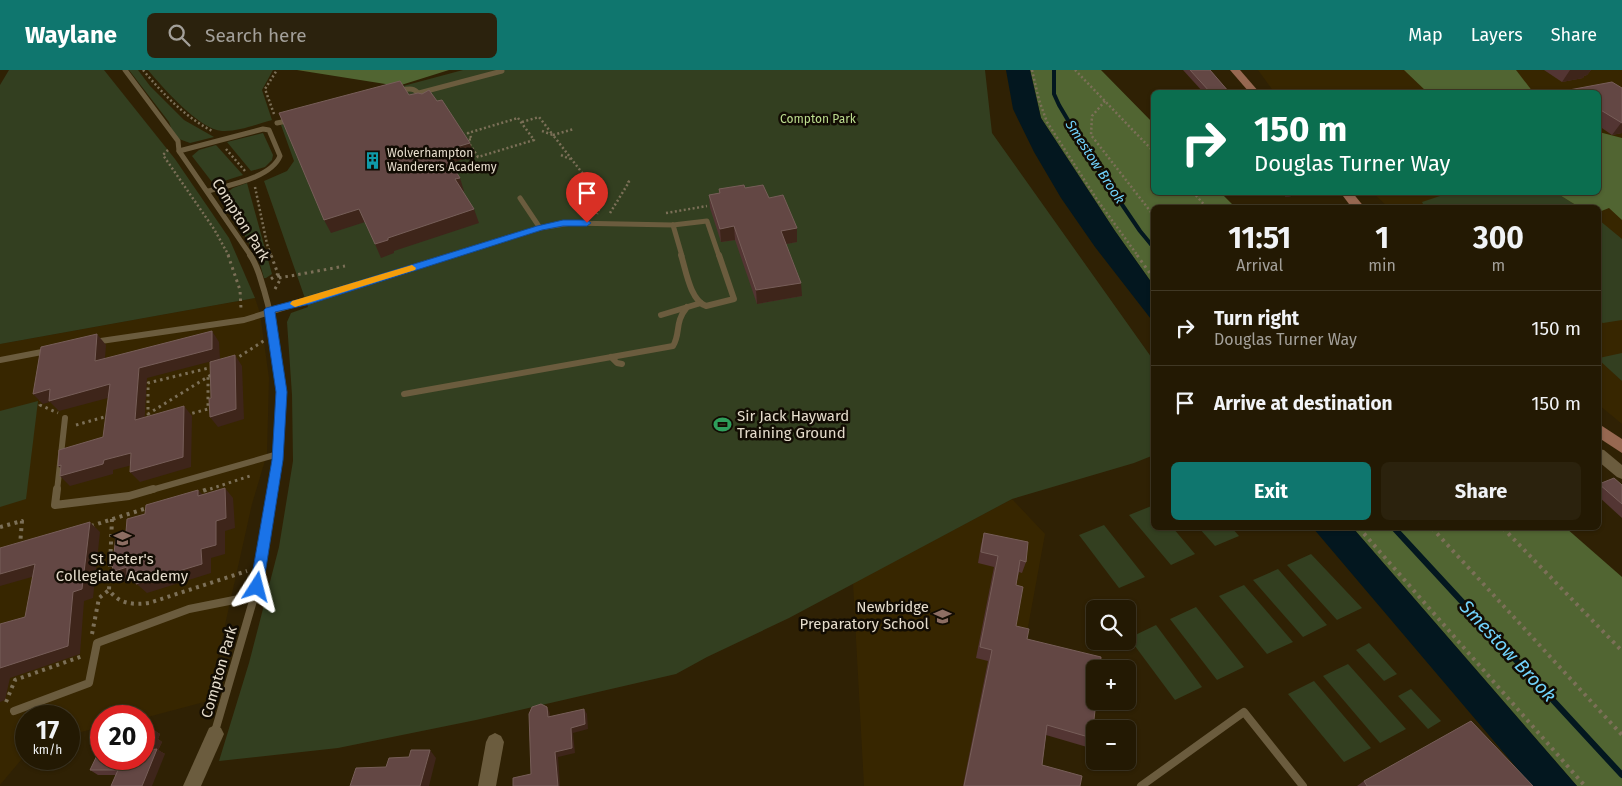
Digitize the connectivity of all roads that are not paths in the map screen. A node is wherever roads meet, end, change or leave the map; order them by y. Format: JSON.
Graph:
{"nodes":[{"id":1,"x":125,"y":70,"type":"edge"},
{"id":2,"x":1235,"y":70,"type":"edge"},
{"id":3,"x":502,"y":71,"type":"edge"},
{"id":4,"x":1252,"y":90,"type":"edge"},
{"id":5,"x":389,"y":93,"type":"edge"},
{"id":6,"x":419,"y":94,"type":"junction"},
{"id":7,"x":426,"y":103,"type":"edge"},
{"id":8,"x":296,"y":118,"type":"edge"},
{"id":9,"x":278,"y":123,"type":"edge"},
{"id":10,"x":179,"y":151,"type":"junction"},
{"id":11,"x":208,"y":191,"type":"junction"},
{"id":12,"x":1348,"y":195,"type":"edge"},
{"id":13,"x":520,"y":198,"type":"dead end"},
{"id":14,"x":1356,"y":205,"type":"edge"},
{"id":15,"x":673,"y":225,"type":"junction"},
{"id":16,"x":540,"y":228,"type":"junction"},
{"id":17,"x":701,"y":303,"type":"junction"},
{"id":18,"x":687,"y":307,"type":"junction"},
{"id":19,"x":270,"y":310,"type":"junction"},
{"id":20,"x":661,"y":315,"type":"dead end"},
{"id":21,"x":87,"y":343,"type":"edge"},
{"id":22,"x":50,"y":350,"type":"edge"},
{"id":23,"x":611,"y":358,"type":"junction"},
{"id":24,"x":0,"y":360,"type":"edge"},
{"id":25,"x":622,"y":364,"type":"dead end"},
{"id":26,"x":404,"y":394,"type":"dead end"},
{"id":27,"x":64,"y":417,"type":"road end"},
{"id":28,"x":1601,"y":431,"type":"edge"},
{"id":29,"x":1622,"y":447,"type":"edge"},
{"id":30,"x":278,"y":454,"type":"junction"},
{"id":31,"x":1601,"y":456,"type":"edge"},
{"id":32,"x":1622,"y":473,"type":"edge"},
{"id":33,"x":254,"y":596,"type":"junction"},
{"id":34,"x":14,"y":712,"type":"dead end"},
{"id":35,"x":216,"y":731,"type":"joint"},
{"id":36,"x":495,"y":742,"type":"dead end"},
{"id":37,"x":192,"y":786,"type":"edge"},
{"id":38,"x":487,"y":786,"type":"edge"},
{"id":39,"x":1141,"y":786,"type":"edge"},
{"id":40,"x":1303,"y":786,"type":"edge"}],
"edges":[{"from":1,"to":10,"type":"lane"},
{"from":2,"to":4,"type":"main road"},
{"from":3,"to":6,"type":"lane"},
{"from":5,"to":6,"type":"lane"},
{"from":6,"to":7,"type":"lane"},
{"from":8,"to":9,"type":"lane"},
{"from":10,"to":11,"type":"lane","name":"Compton Park"},
{"from":10,"to":11,"type":"lane"},
{"from":11,"to":19,"type":"lane","name":"Compton Park"},
{"from":12,"to":14,"type":"main road"},
{"from":13,"to":16,"type":"lane"},
{"from":15,"to":16,"type":"lane"},
{"from":15,"to":17,"type":"lane"},
{"from":15,"to":17,"type":"lane"},
{"from":16,"to":19,"type":"lane"},
{"from":17,"to":18,"type":"lane"},
{"from":18,"to":20,"type":"lane"},
{"from":18,"to":23,"type":"lane"},
{"from":19,"to":21,"type":"lane"},
{"from":19,"to":30,"type":"lane","name":"Compton Park"},
{"from":22,"to":24,"type":"lane"},
{"from":23,"to":25,"type":"lane"},
{"from":23,"to":26,"type":"lane"},
{"from":27,"to":30,"type":"lane"},
{"from":28,"to":29,"type":"main road"},
{"from":30,"to":33,"type":"lane","name":"Compton Park"},
{"from":31,"to":32,"type":"street"},
{"from":33,"to":34,"type":"lane"},
{"from":33,"to":35,"type":"lane","name":"Compton Park"},
{"from":35,"to":37,"type":"street"},
{"from":36,"to":38,"type":"street"},
{"from":39,"to":40,"type":"lane"}]}
